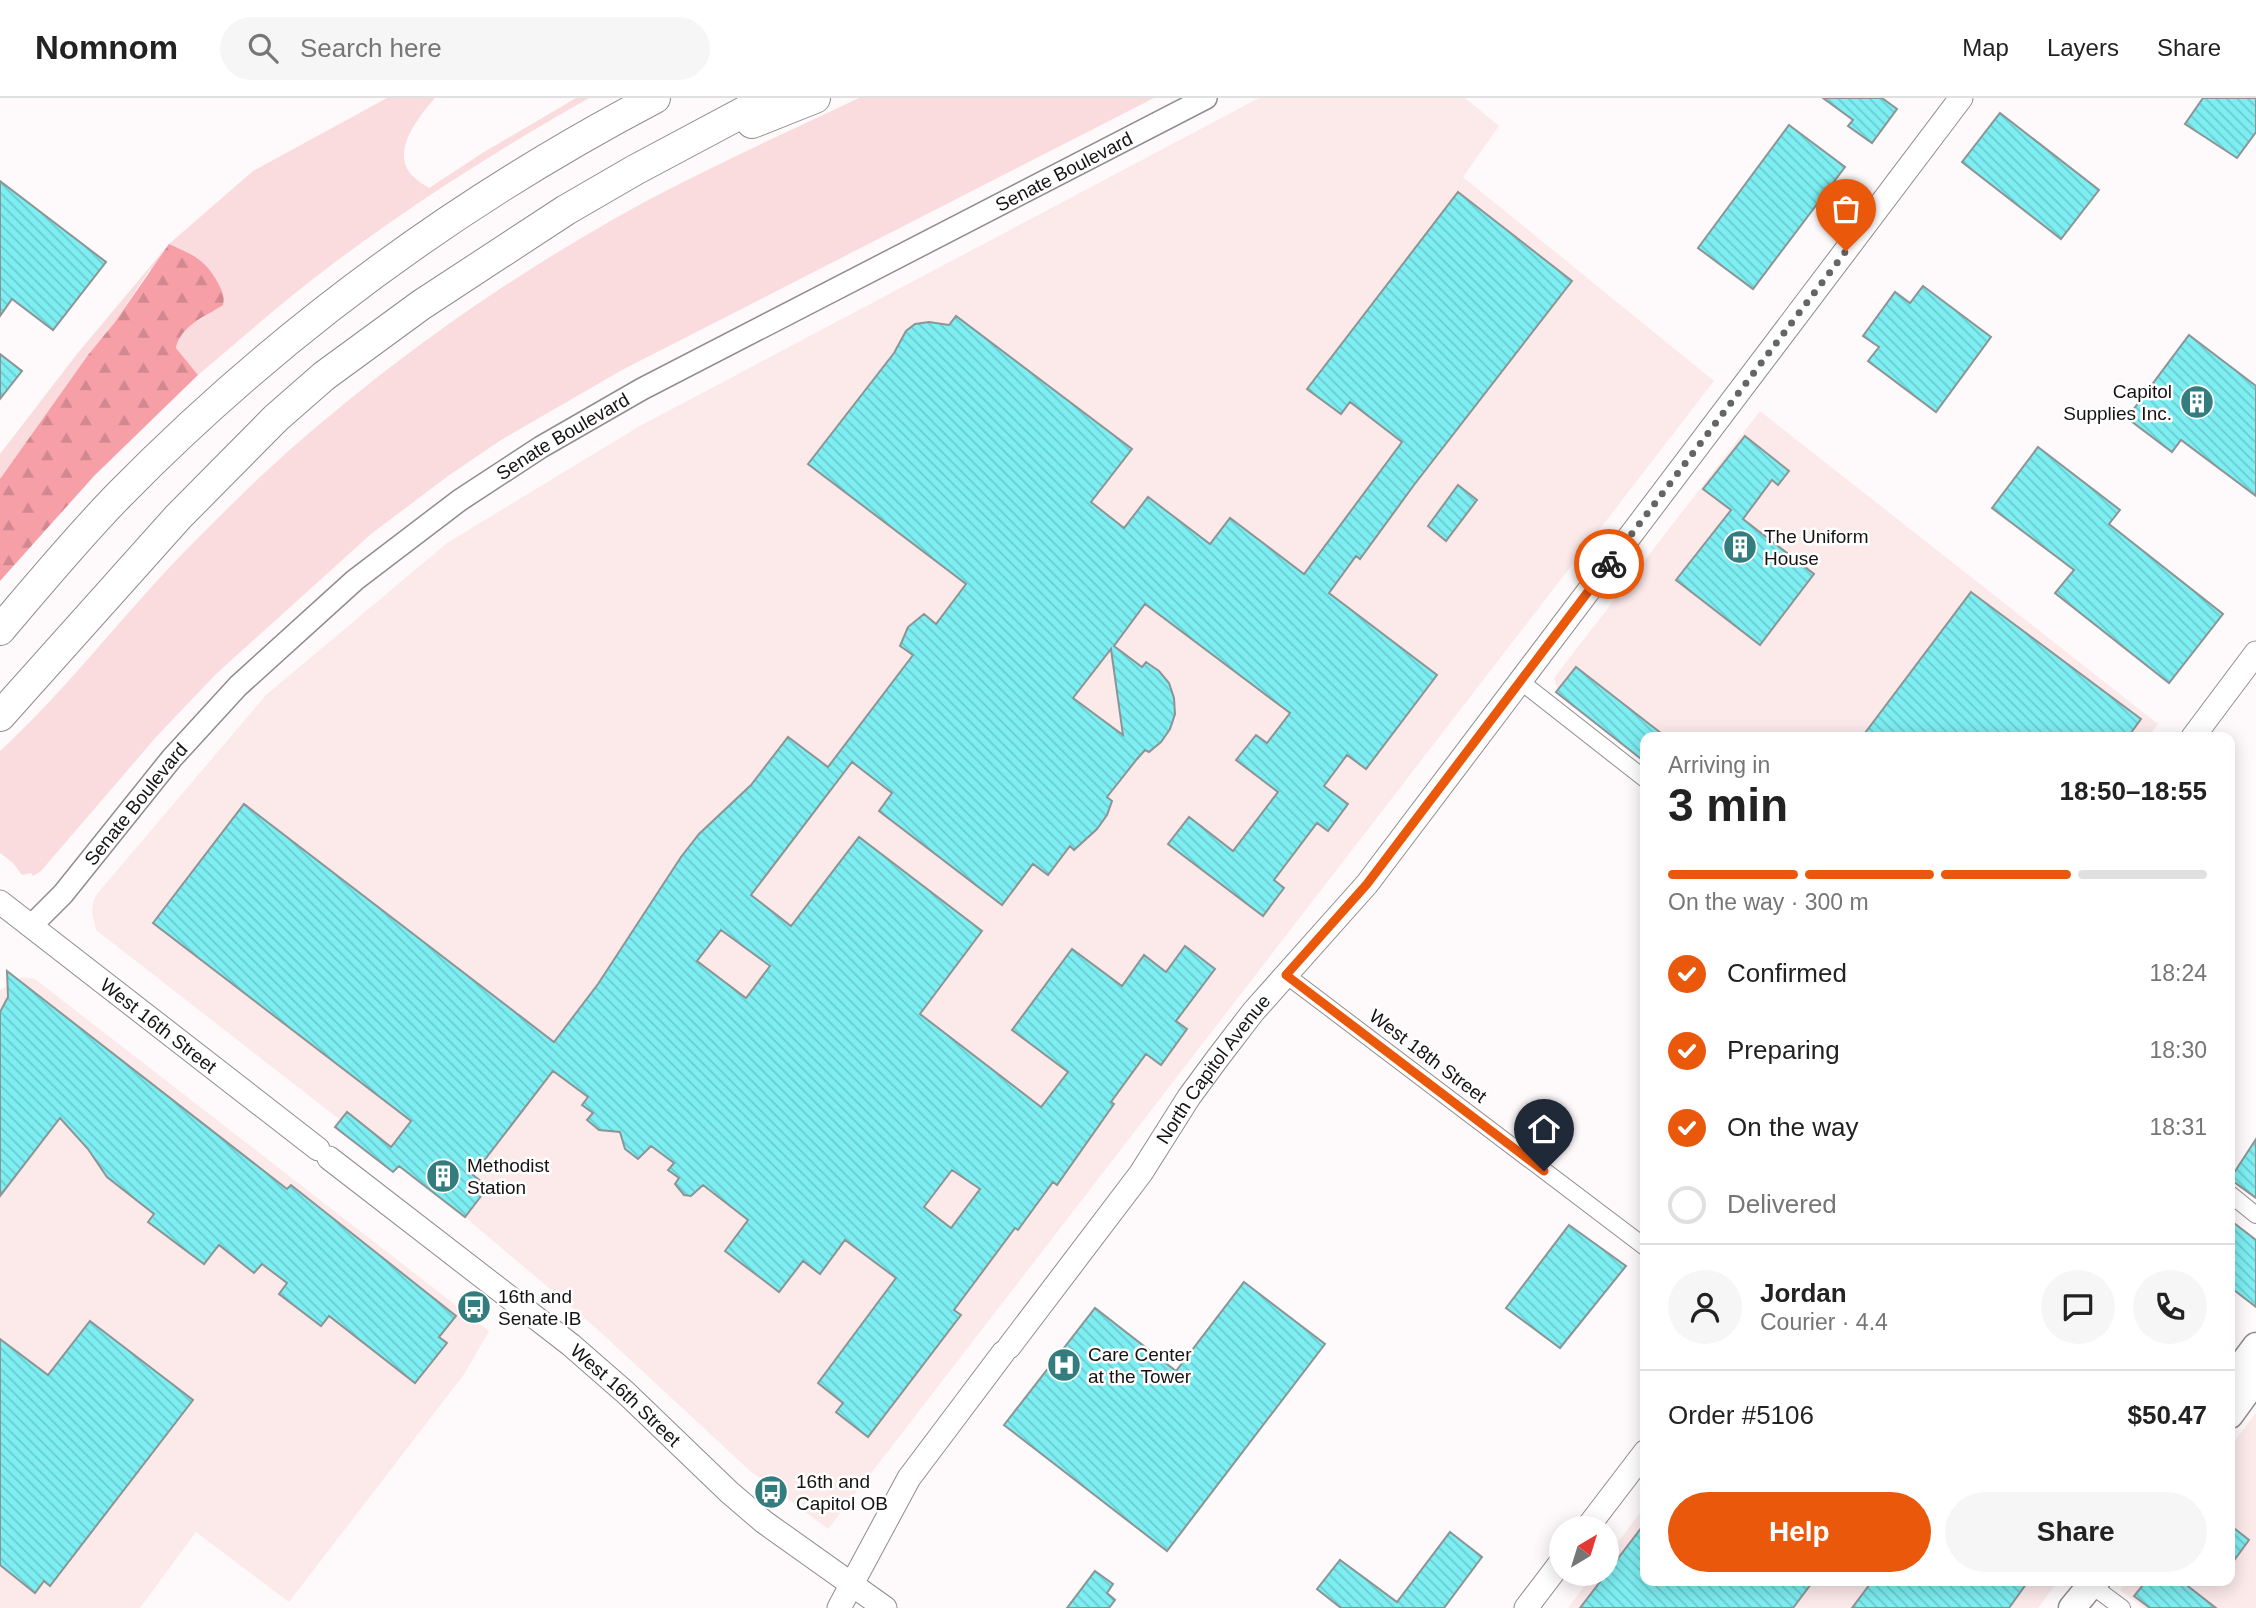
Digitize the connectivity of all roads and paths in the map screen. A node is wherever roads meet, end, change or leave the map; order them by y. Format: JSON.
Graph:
{"nodes":[{"id":1,"x":655,"y":98,"type":"edge"},
{"id":2,"x":770,"y":98,"type":"edge"},
{"id":3,"x":815,"y":98,"type":"edge"},
{"id":4,"x":1206,"y":98,"type":"edge"},
{"id":5,"x":1961,"y":98,"type":"edge"},
{"id":6,"x":635,"y":170,"type":"junction"},
{"id":7,"x":0,"y":630,"type":"edge"},
{"id":8,"x":2256,"y":653,"type":"edge"},
{"id":9,"x":1520,"y":681,"type":"junction"},
{"id":10,"x":0,"y":716,"type":"edge"},
{"id":11,"x":2197,"y":732,"type":"edge"},
{"id":12,"x":1640,"y":775,"type":"edge"},
{"id":13,"x":0,"y":902,"type":"edge"},
{"id":14,"x":31,"y":926,"type":"junction"},
{"id":15,"x":1286,"y":975,"type":"junction"},
{"id":16,"x":2235,"y":1198,"type":"edge"},
{"id":17,"x":2256,"y":1215,"type":"edge"},
{"id":18,"x":1640,"y":1243,"type":"edge"},
{"id":19,"x":2256,"y":1346,"type":"edge"},
{"id":20,"x":2235,"y":1374,"type":"edge"},
{"id":21,"x":2256,"y":1379,"type":"edge"},
{"id":22,"x":2235,"y":1408,"type":"edge"},
{"id":23,"x":1640,"y":1459,"type":"edge"},
{"id":24,"x":1596,"y":1516,"type":"edge"},
{"id":25,"x":1549,"y":1578,"type":"edge"},
{"id":26,"x":850,"y":1586,"type":"junction"},
{"id":27,"x":2088,"y":1586,"type":"edge"},
{"id":28,"x":2097,"y":1586,"type":"edge"},
{"id":29,"x":839,"y":1608,"type":"edge"},
{"id":30,"x":885,"y":1608,"type":"edge"},
{"id":31,"x":1526,"y":1608,"type":"edge"},
{"id":32,"x":2073,"y":1608,"type":"edge"},
{"id":33,"x":2122,"y":1608,"type":"edge"}],
"edges":[{"from":1,"to":7,"type":"highway"},
{"from":2,"to":6,"type":"highway"},
{"from":3,"to":6,"type":"highway"},
{"from":4,"to":14,"type":"street","name":"Senate Boulevard"},
{"from":5,"to":9,"type":"main road","name":"North Capitol Avenue"},
{"from":6,"to":10,"type":"highway"},
{"from":8,"to":11,"type":"main road"},
{"from":9,"to":12,"type":"street"},
{"from":9,"to":15,"type":"main road","name":"North Capitol Avenue"},
{"from":13,"to":14,"type":"main road","name":"West 16th Street"},
{"from":14,"to":26,"type":"main road","name":"West 16th Street"},
{"from":15,"to":18,"type":"street","name":"West 18th Street"},
{"from":15,"to":26,"type":"main road","name":"North Capitol Avenue"},
{"from":16,"to":17,"type":"street"},
{"from":19,"to":20,"type":"main road"},
{"from":21,"to":22,"type":"main road"},
{"from":23,"to":24,"type":"main road"},
{"from":25,"to":31,"type":"main road"},
{"from":26,"to":29,"type":"main road","name":"North Capitol Avenue"},
{"from":26,"to":30,"type":"main road","name":"West 16th Street"},
{"from":27,"to":32,"type":"main road"},
{"from":28,"to":33,"type":"street"}]}
